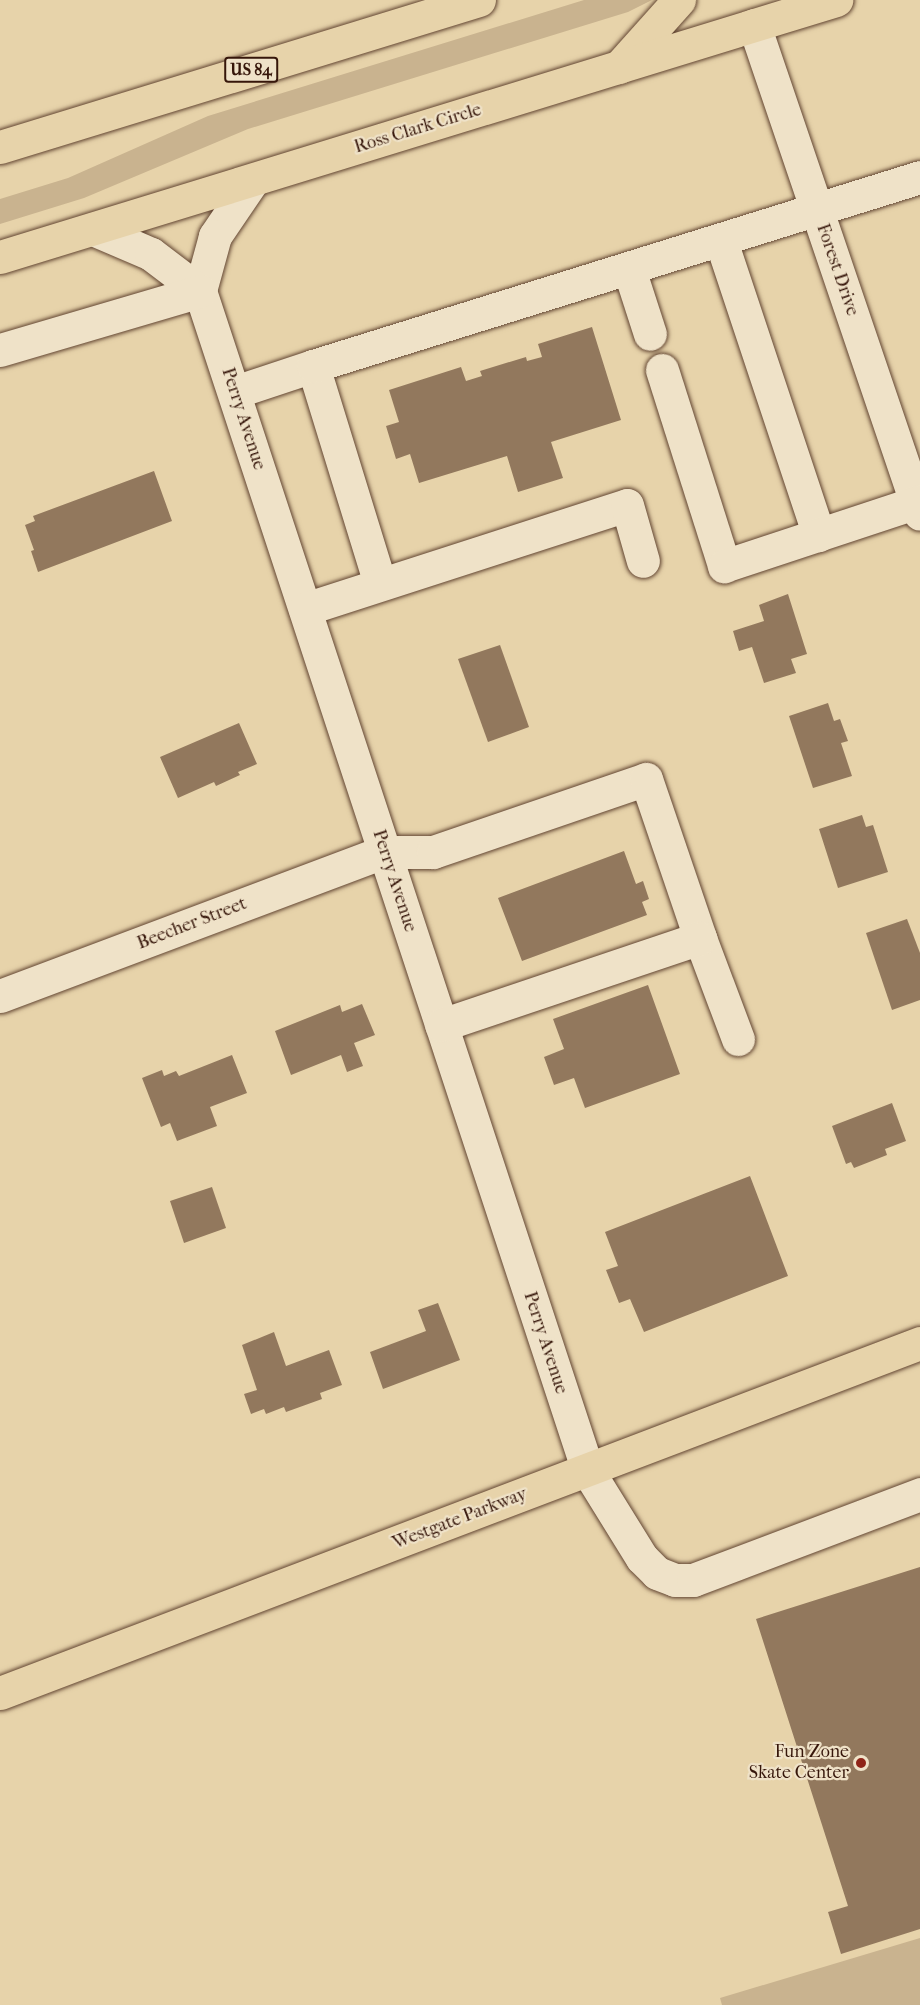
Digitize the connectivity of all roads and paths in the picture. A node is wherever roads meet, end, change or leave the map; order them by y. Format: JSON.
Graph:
{"nodes":[{"id":1,"x":478,"y":0,"type":"edge"},
{"id":2,"x":679,"y":0,"type":"edge"},
{"id":3,"x":836,"y":0,"type":"edge"},
{"id":4,"x":759,"y":13,"type":"edge"},
{"id":5,"x":618,"y":68,"type":"junction"},
{"id":6,"x":0,"y":147,"type":"edge"},
{"id":7,"x":253,"y":180,"type":"junction"},
{"id":8,"x":919,"y":180,"type":"edge"},
{"id":9,"x":817,"y":211,"type":"junction"},
{"id":10,"x":93,"y":229,"type":"junction"},
{"id":11,"x":721,"y":241,"type":"junction"},
{"id":12,"x":0,"y":257,"type":"edge"},
{"id":13,"x":629,"y":269,"type":"junction"},
{"id":14,"x":200,"y":291,"type":"junction"},
{"id":15,"x":650,"y":334,"type":"dead end"},
{"id":16,"x":0,"y":350,"type":"edge"},
{"id":17,"x":313,"y":366,"type":"junction"},
{"id":18,"x":662,"y":370,"type":"dead end"},
{"id":19,"x":235,"y":393,"type":"junction"},
{"id":20,"x":910,"y":451,"type":"edge"},
{"id":21,"x":919,"y":506,"type":"edge"},
{"id":22,"x":819,"y":536,"type":"junction"},
{"id":23,"x":644,"y":561,"type":"dead end"},
{"id":24,"x":380,"y":584,"type":"junction"},
{"id":25,"x":305,"y":609,"type":"junction"},
{"id":26,"x":384,"y":852,"type":"junction"},
{"id":27,"x":700,"y":938,"type":"junction"},
{"id":28,"x":0,"y":996,"type":"edge"},
{"id":29,"x":441,"y":1025,"type":"junction"},
{"id":30,"x":738,"y":1039,"type":"dead end"},
{"id":31,"x":920,"y":1343,"type":"edge"},
{"id":32,"x":588,"y":1471,"type":"junction"},
{"id":33,"x":920,"y":1494,"type":"edge"},
{"id":34,"x":0,"y":1693,"type":"edge"}],
"edges":[{"from":1,"to":6,"type":"main road","number":"US 84"},
{"from":2,"to":5,"type":"main road"},
{"from":3,"to":4,"type":"main road","name":"Ross Clark Circle"},
{"from":4,"to":5,"type":"main road","name":"Ross Clark Circle"},
{"from":4,"to":9,"type":"street","name":"Forest Drive"},
{"from":5,"to":7,"type":"main road","name":"Ross Clark Circle"},
{"from":7,"to":10,"type":"main road","name":"Ross Clark Circle"},
{"from":7,"to":14,"type":"street"},
{"from":8,"to":9,"type":"street"},
{"from":9,"to":11,"type":"street"},
{"from":9,"to":20,"type":"street","name":"Forest Drive"},
{"from":10,"to":12,"type":"main road","name":"Ross Clark Circle"},
{"from":10,"to":14,"type":"street"},
{"from":11,"to":13,"type":"street"},
{"from":11,"to":22,"type":"street"},
{"from":13,"to":15,"type":"street"},
{"from":13,"to":17,"type":"street"},
{"from":14,"to":16,"type":"street"},
{"from":14,"to":19,"type":"street","name":"Perry Avenue"},
{"from":17,"to":19,"type":"street"},
{"from":17,"to":24,"type":"street"},
{"from":18,"to":22,"type":"street"},
{"from":19,"to":25,"type":"street","name":"Perry Avenue"},
{"from":20,"to":21,"type":"street","name":"Forest Drive"},
{"from":21,"to":22,"type":"street"},
{"from":23,"to":24,"type":"street"},
{"from":24,"to":25,"type":"street"},
{"from":25,"to":26,"type":"street","name":"Perry Avenue"},
{"from":26,"to":27,"type":"street"},
{"from":26,"to":28,"type":"street","name":"Beecher Street"},
{"from":26,"to":29,"type":"street","name":"Perry Avenue"},
{"from":27,"to":29,"type":"street"},
{"from":27,"to":30,"type":"street"},
{"from":29,"to":32,"type":"street","name":"Perry Avenue"},
{"from":31,"to":32,"type":"main road","name":"Westgate Parkway"},
{"from":32,"to":33,"type":"street","name":"Perry Avenue"},
{"from":32,"to":34,"type":"main road","name":"Westgate Parkway"}]}
